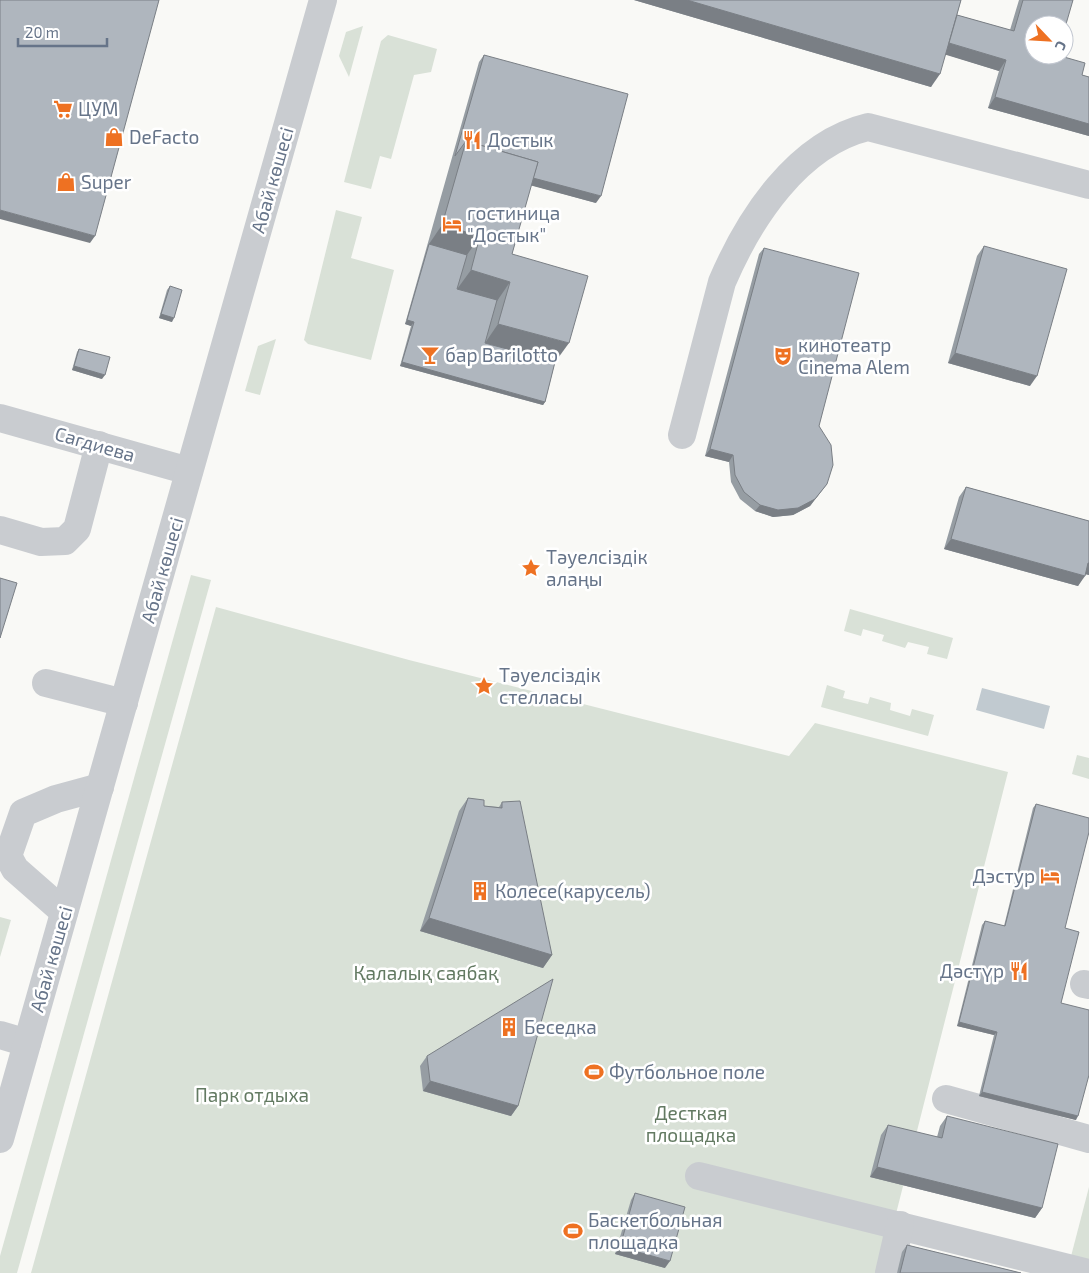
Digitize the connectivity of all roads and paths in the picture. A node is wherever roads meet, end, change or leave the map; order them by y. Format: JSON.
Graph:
{"nodes":[{"id":1,"x":323,"y":0,"type":"edge"},
{"id":2,"x":1089,"y":185,"type":"edge"},
{"id":3,"x":0,"y":418,"type":"edge"},
{"id":4,"x":682,"y":435,"type":"dead end"},
{"id":5,"x":99,"y":446,"type":"junction"},
{"id":6,"x":189,"y":472,"type":"junction"},
{"id":7,"x":0,"y":530,"type":"edge"},
{"id":8,"x":46,"y":683,"type":"dead end"},
{"id":9,"x":124,"y":703,"type":"junction"},
{"id":10,"x":100,"y":787,"type":"junction"},
{"id":11,"x":64,"y":912,"type":"junction"},
{"id":12,"x":0,"y":1034,"type":"edge"},
{"id":13,"x":27,"y":1043,"type":"junction"},
{"id":14,"x":946,"y":1099,"type":"dead end"},
{"id":15,"x":0,"y":1139,"type":"edge"},
{"id":16,"x":1089,"y":1139,"type":"edge"},
{"id":17,"x":699,"y":1176,"type":"dead end"},
{"id":18,"x":900,"y":1225,"type":"junction"},
{"id":19,"x":889,"y":1273,"type":"edge"},
{"id":20,"x":1088,"y":1273,"type":"edge"}],
"edges":[{"from":1,"to":6,"type":"street","name":"Абай көшесі"},
{"from":2,"to":4,"type":"street"},
{"from":3,"to":5,"type":"street","name":"Сагдиева"},
{"from":5,"to":6,"type":"street","name":"Сагдиева"},
{"from":5,"to":7,"type":"street"},
{"from":6,"to":9,"type":"street","name":"Абай көшесі"},
{"from":8,"to":9,"type":"street"},
{"from":9,"to":10,"type":"street","name":"Абай көшесі"},
{"from":10,"to":11,"type":"street","name":"Абай көшесі"},
{"from":10,"to":11,"type":"street"},
{"from":11,"to":13,"type":"street","name":"Абай көшесі"},
{"from":12,"to":13,"type":"street"},
{"from":13,"to":15,"type":"street","name":"Абай көшесі"},
{"from":14,"to":16,"type":"street"},
{"from":17,"to":18,"type":"street"},
{"from":18,"to":19,"type":"street"},
{"from":18,"to":20,"type":"street"}]}
